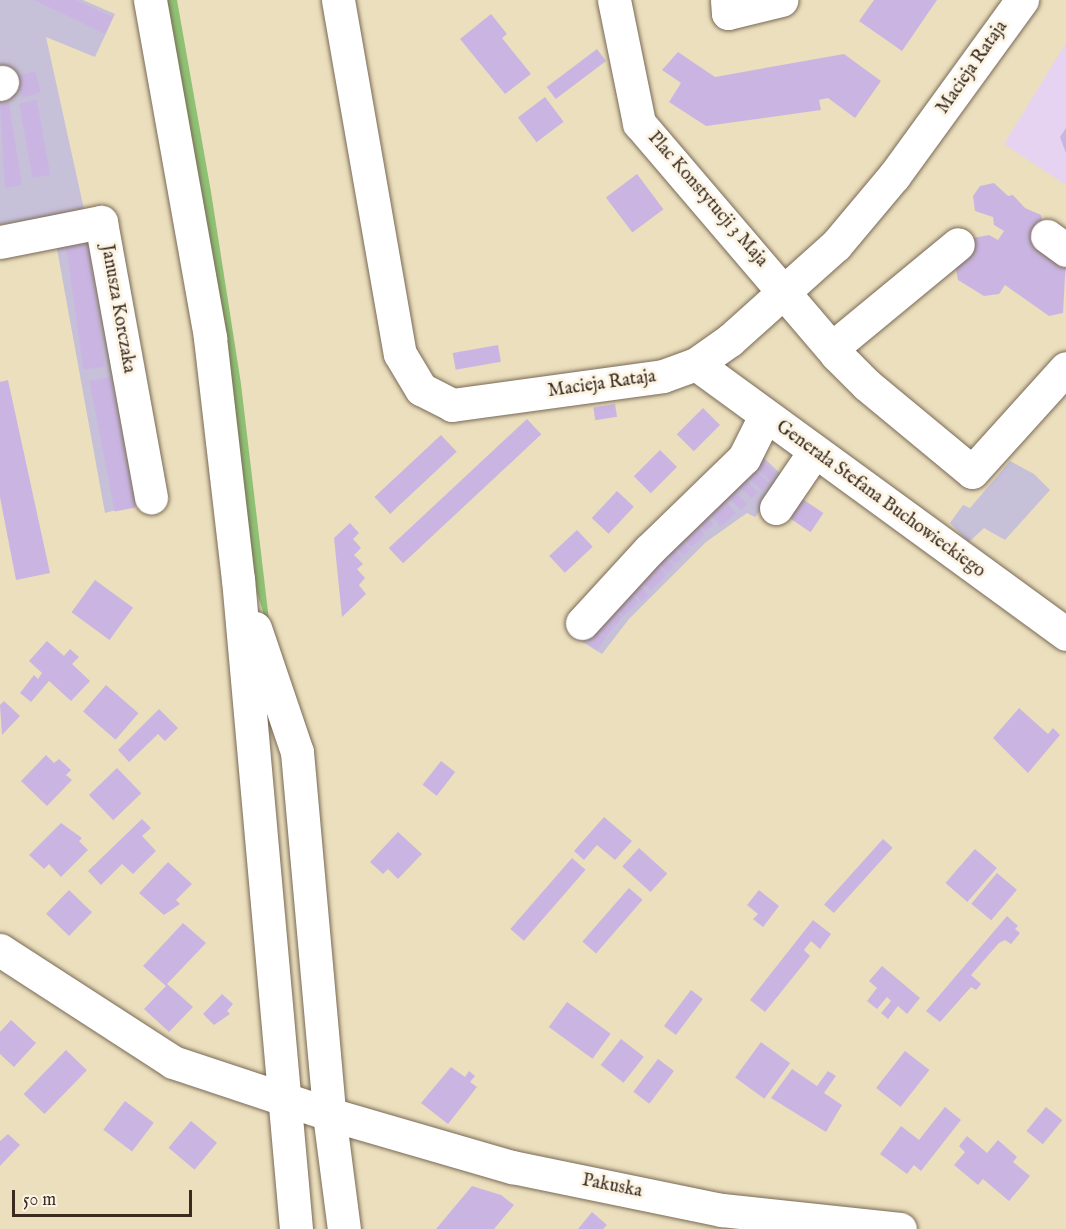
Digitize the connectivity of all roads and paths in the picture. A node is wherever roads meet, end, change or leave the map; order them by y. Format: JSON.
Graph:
{"nodes":[{"id":1,"x":150,"y":0,"type":"edge"},
{"id":2,"x":338,"y":0,"type":"edge"},
{"id":3,"x":614,"y":0,"type":"edge"},
{"id":4,"x":727,"y":0,"type":"edge"},
{"id":5,"x":781,"y":0,"type":"edge"},
{"id":6,"x":1022,"y":0,"type":"edge"},
{"id":7,"x":0,"y":242,"type":"edge"},
{"id":8,"x":958,"y":244,"type":"dead end"},
{"id":9,"x":786,"y":291,"type":"junction"},
{"id":10,"x":831,"y":348,"type":"junction"},
{"id":11,"x":696,"y":364,"type":"junction"},
{"id":12,"x":1066,"y":368,"type":"edge"},
{"id":13,"x":765,"y":416,"type":"junction"},
{"id":14,"x":814,"y":452,"type":"junction"},
{"id":15,"x":151,"y":497,"type":"dead end"},
{"id":16,"x":776,"y":508,"type":"dead end"},
{"id":17,"x":238,"y":579,"type":"junction"},
{"id":18,"x":582,"y":623,"type":"dead end"},
{"id":19,"x":1066,"y":634,"type":"edge"},
{"id":20,"x":0,"y":950,"type":"edge"},
{"id":21,"x":284,"y":1100,"type":"junction"},
{"id":22,"x":329,"y":1114,"type":"junction"},
{"id":23,"x":296,"y":1229,"type":"edge"},
{"id":24,"x":344,"y":1229,"type":"edge"},
{"id":25,"x":900,"y":1229,"type":"edge"}],
"edges":[{"from":1,"to":17,"type":"street"},
{"from":2,"to":11,"type":"street","name":"Macieja Rataja"},
{"from":3,"to":9,"type":"street","name":"Plac Konstytucji 3 Maja"},
{"from":4,"to":5,"type":"street"},
{"from":6,"to":9,"type":"street","name":"Macieja Rataja"},
{"from":7,"to":15,"type":"street","name":"Janusza Korczaka"},
{"from":8,"to":10,"type":"street"},
{"from":9,"to":10,"type":"street","name":"Plac Konstytucji 3 Maja"},
{"from":9,"to":11,"type":"street","name":"Macieja Rataja"},
{"from":10,"to":12,"type":"street","name":"Plac Konstytucji 3 Maja"},
{"from":11,"to":13,"type":"street","name":"Generała Stefana Buchowieckiego"},
{"from":13,"to":14,"type":"street","name":"Generała Stefana Buchowieckiego"},
{"from":13,"to":18,"type":"street"},
{"from":14,"to":16,"type":"street"},
{"from":14,"to":19,"type":"street","name":"Generała Stefana Buchowieckiego"},
{"from":17,"to":21,"type":"street"},
{"from":17,"to":22,"type":"street"},
{"from":20,"to":21,"type":"street","name":"Pakuska"},
{"from":21,"to":22,"type":"street","name":"Pakuska"},
{"from":21,"to":23,"type":"street"},
{"from":22,"to":24,"type":"street"},
{"from":22,"to":25,"type":"street","name":"Pakuska"}]}
